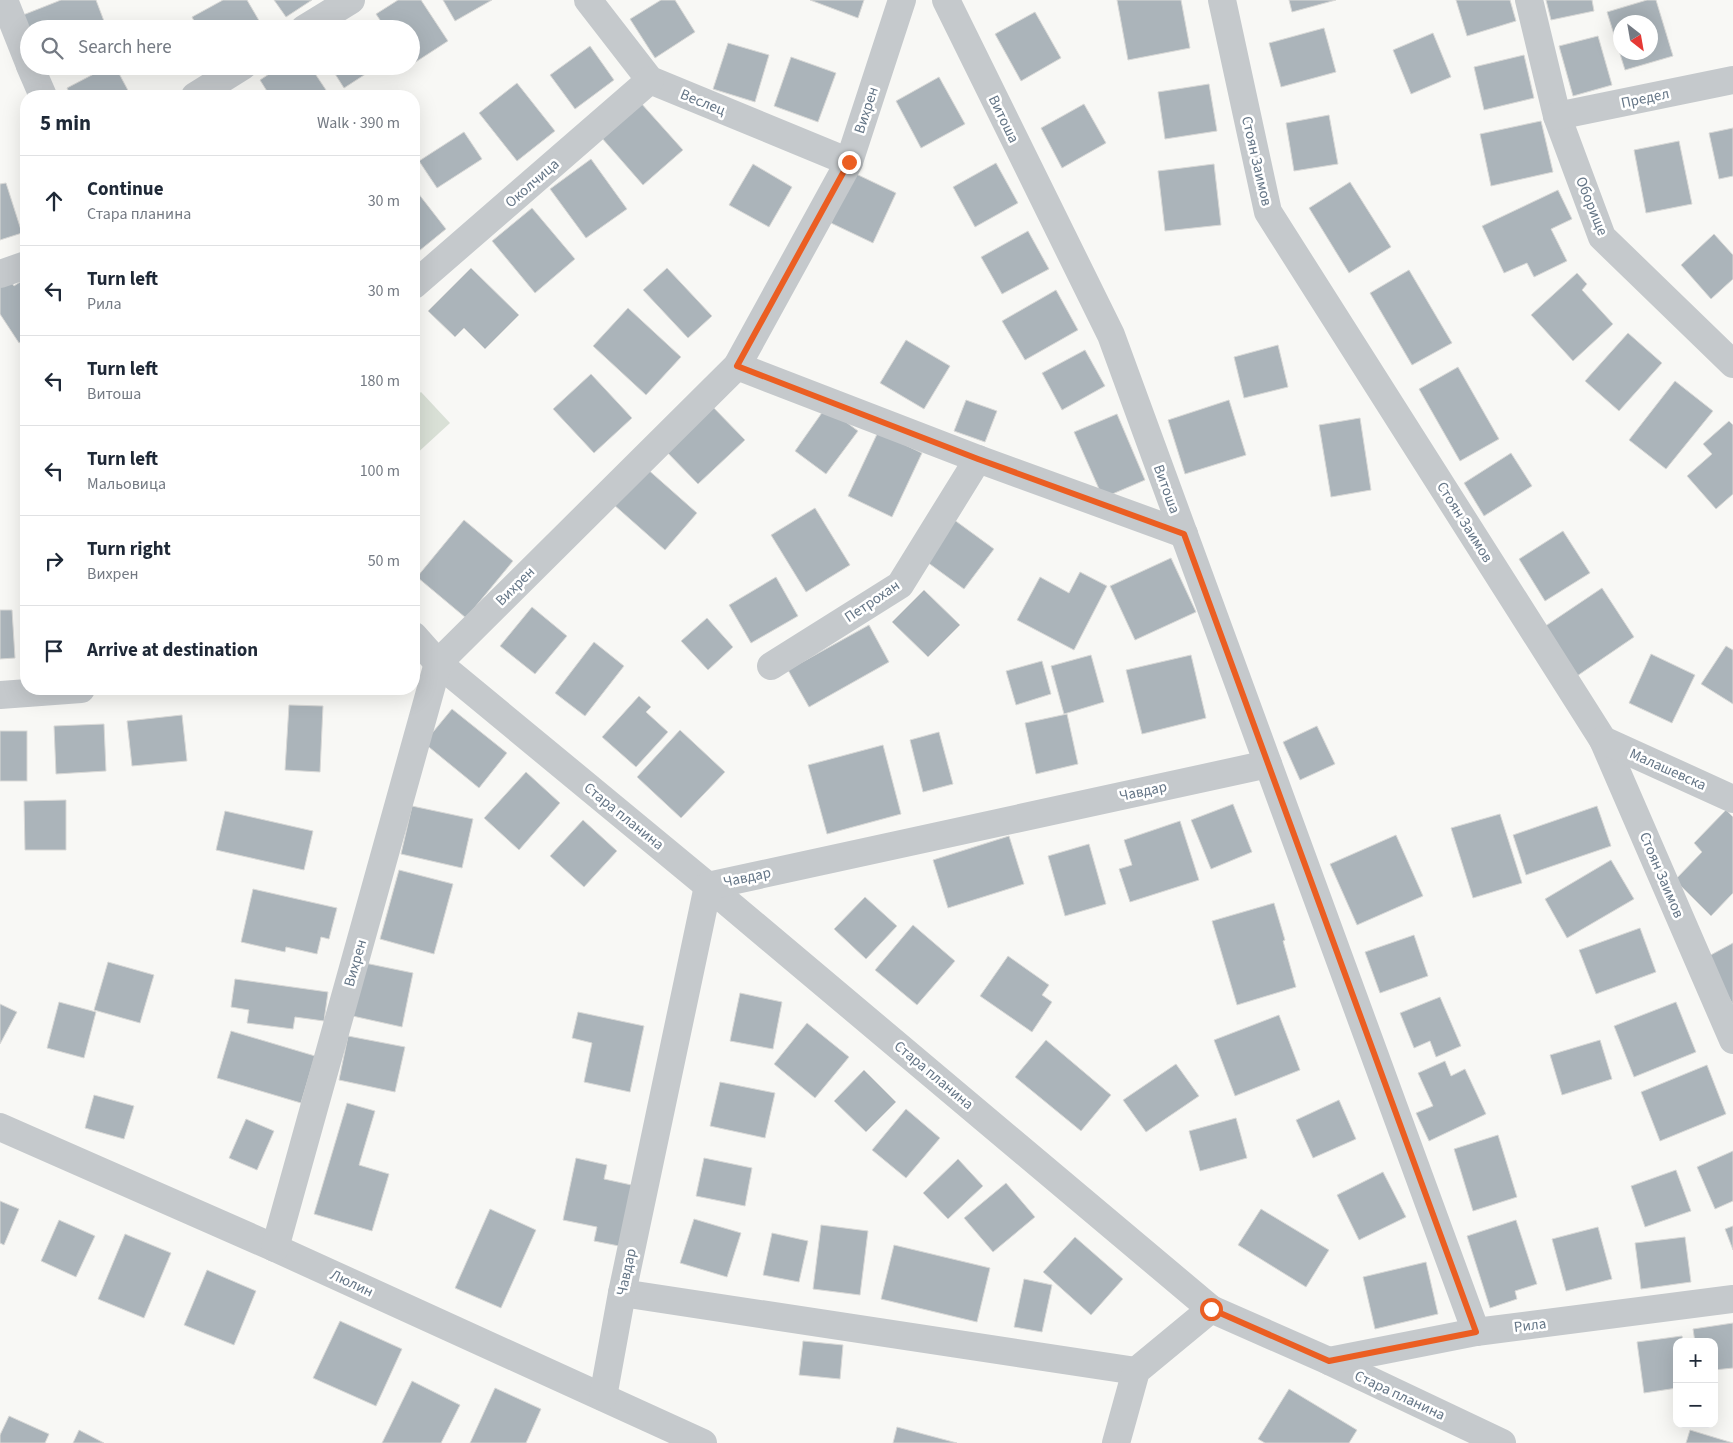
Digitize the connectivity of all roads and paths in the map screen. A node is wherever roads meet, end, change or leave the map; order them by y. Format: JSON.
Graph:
{"nodes":[{"id":1,"x":4,"y":0,"type":"edge"},
{"id":2,"x":351,"y":0,"type":"edge"},
{"id":3,"x":588,"y":0,"type":"edge"},
{"id":4,"x":902,"y":0,"type":"edge"},
{"id":5,"x":946,"y":0,"type":"edge"},
{"id":6,"x":1222,"y":0,"type":"edge"},
{"id":7,"x":1529,"y":0,"type":"edge"},
{"id":8,"x":319,"y":20,"type":"edge"},
{"id":9,"x":20,"y":42,"type":"edge"},
{"id":10,"x":34,"y":75,"type":"edge"},
{"id":11,"x":229,"y":75,"type":"edge"},
{"id":12,"x":650,"y":80,"type":"junction"},
{"id":13,"x":1733,"y":80,"type":"edge"},
{"id":14,"x":40,"y":90,"type":"edge"},
{"id":15,"x":205,"y":90,"type":"edge"},
{"id":16,"x":1557,"y":116,"type":"junction"},
{"id":17,"x":849,"y":162,"type":"junction"},
{"id":18,"x":20,"y":267,"type":"edge"},
{"id":19,"x":0,"y":274,"type":"edge"},
{"id":20,"x":420,"y":280,"type":"edge"},
{"id":21,"x":1733,"y":364,"type":"edge"},
{"id":22,"x":737,"y":366,"type":"junction"},
{"id":23,"x":978,"y":459,"type":"junction"},
{"id":24,"x":1184,"y":534,"type":"junction"},
{"id":25,"x":420,"y":650,"type":"edge"},
{"id":26,"x":426,"y":664,"type":"edge"},
{"id":27,"x":770,"y":666,"type":"dead end"},
{"id":28,"x":420,"y":687,"type":"edge"},
{"id":29,"x":20,"y":693,"type":"edge"},
{"id":30,"x":0,"y":694,"type":"edge"},
{"id":31,"x":418,"y":695,"type":"edge"},
{"id":32,"x":1603,"y":740,"type":"junction"},
{"id":33,"x":1268,"y":764,"type":"junction"},
{"id":34,"x":1733,"y":799,"type":"edge"},
{"id":35,"x":708,"y":886,"type":"junction"},
{"id":36,"x":1733,"y":1040,"type":"edge"},
{"id":37,"x":0,"y":1127,"type":"edge"},
{"id":38,"x":275,"y":1248,"type":"junction"},
{"id":39,"x":622,"y":1293,"type":"junction"},
{"id":40,"x":1733,"y":1299,"type":"edge"},
{"id":41,"x":1211,"y":1309,"type":"junction"},
{"id":42,"x":1476,"y":1332,"type":"junction"},
{"id":43,"x":1329,"y":1361,"type":"junction"},
{"id":44,"x":1136,"y":1371,"type":"junction"},
{"id":45,"x":603,"y":1398,"type":"junction"},
{"id":46,"x":703,"y":1443,"type":"edge"},
{"id":47,"x":1116,"y":1443,"type":"edge"},
{"id":48,"x":1502,"y":1443,"type":"edge"}],
"edges":[{"from":1,"to":9,"type":"street"},
{"from":2,"to":8,"type":"street"},
{"from":3,"to":12,"type":"street","name":"Веслец"},
{"from":4,"to":17,"type":"street","name":"Вихрен"},
{"from":5,"to":24,"type":"street","name":"Витоша"},
{"from":6,"to":32,"type":"street","name":"Стоян Заимов"},
{"from":7,"to":16,"type":"street","name":"Оборище"},
{"from":10,"to":14,"type":"street"},
{"from":11,"to":15,"type":"street"},
{"from":12,"to":17,"type":"street","name":"Веслец"},
{"from":12,"to":20,"type":"street","name":"Околчица"},
{"from":13,"to":16,"type":"street","name":"Предел"},
{"from":16,"to":21,"type":"street","name":"Оборище"},
{"from":17,"to":22,"type":"street","name":"Вихрен"},
{"from":18,"to":19,"type":"street"},
{"from":22,"to":23,"type":"street"},
{"from":22,"to":26,"type":"street","name":"Вихрен"},
{"from":23,"to":24,"type":"street"},
{"from":23,"to":27,"type":"street","name":"Петрохан"},
{"from":24,"to":33,"type":"street","name":"Витоша"},
{"from":25,"to":26,"type":"street","name":"Стара планина"},
{"from":26,"to":28,"type":"street","name":"Вихрен"},
{"from":26,"to":35,"type":"street","name":"Стара планина"},
{"from":29,"to":30,"type":"street"},
{"from":31,"to":38,"type":"street","name":"Вихрен"},
{"from":32,"to":34,"type":"street","name":"Малашевска"},
{"from":32,"to":36,"type":"street","name":"Стоян Заимов"},
{"from":33,"to":35,"type":"street","name":"Чавдар"},
{"from":33,"to":42,"type":"street","name":"Витоша"},
{"from":35,"to":39,"type":"street","name":"Чавдар"},
{"from":35,"to":41,"type":"street","name":"Стара планина"},
{"from":37,"to":38,"type":"street","name":"Люлин"},
{"from":38,"to":45,"type":"street","name":"Люлин"},
{"from":39,"to":44,"type":"street"},
{"from":39,"to":45,"type":"street","name":"Чавдар"},
{"from":40,"to":42,"type":"street","name":"Рила"},
{"from":41,"to":43,"type":"street","name":"Стара планина"},
{"from":41,"to":44,"type":"street"},
{"from":42,"to":43,"type":"street","name":"Рила"},
{"from":43,"to":48,"type":"street","name":"Стара планина"},
{"from":44,"to":47,"type":"street"},
{"from":45,"to":46,"type":"street","name":"Люлин"}]}
